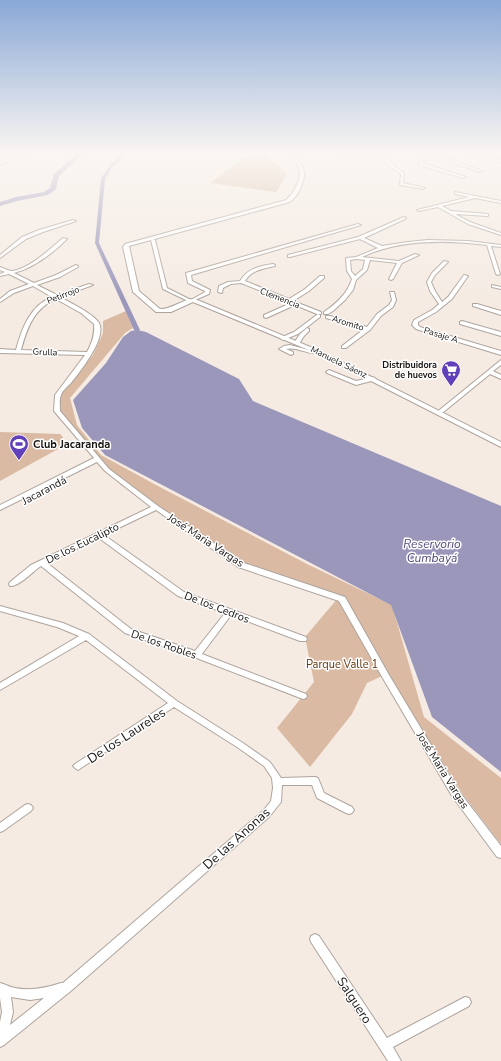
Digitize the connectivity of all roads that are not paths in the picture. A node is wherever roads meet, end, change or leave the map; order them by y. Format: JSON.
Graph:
{"nodes":[{"id":1,"x":286,"y":202,"type":"edge"},
{"id":2,"x":456,"y":202,"type":"edge"},
{"id":3,"x":439,"y":206,"type":"junction"},
{"id":4,"x":419,"y":210,"type":"dead end"},
{"id":5,"x":452,"y":212,"type":"junction"},
{"id":6,"x":487,"y":215,"type":"dead end"},
{"id":7,"x":404,"y":218,"type":"dead end"},
{"id":8,"x":74,"y":221,"type":"dead end"},
{"id":9,"x":359,"y":225,"type":"dead end"},
{"id":10,"x":501,"y":234,"type":"edge"},
{"id":11,"x":360,"y":238,"type":"junction"},
{"id":12,"x":65,"y":239,"type":"dead end"},
{"id":13,"x":153,"y":240,"type":"dead end"},
{"id":14,"x":451,"y":241,"type":"junction"},
{"id":15,"x":489,"y":246,"type":"junction"},
{"id":16,"x":501,"y":247,"type":"edge"},
{"id":17,"x":382,"y":248,"type":"junction"},
{"id":18,"x":417,"y":255,"type":"dead end"},
{"id":19,"x":290,"y":256,"type":"dead end"},
{"id":20,"x":0,"y":257,"type":"edge"},
{"id":21,"x":358,"y":258,"type":"junction"},
{"id":22,"x":368,"y":259,"type":"junction"},
{"id":23,"x":400,"y":262,"type":"junction"},
{"id":24,"x":446,"y":262,"type":"dead end"},
{"id":25,"x":273,"y":265,"type":"dead end"},
{"id":26,"x":76,"y":266,"type":"dead end"},
{"id":27,"x":0,"y":268,"type":"edge"},
{"id":28,"x":9,"y":272,"type":"junction"},
{"id":29,"x":350,"y":273,"type":"junction"},
{"id":30,"x":363,"y":273,"type":"junction"},
{"id":31,"x":498,"y":274,"type":"dead end"},
{"id":32,"x":0,"y":275,"type":"edge"},
{"id":33,"x":466,"y":276,"type":"dead end"},
{"id":34,"x":322,"y":277,"type":"dead end"},
{"id":35,"x":354,"y":279,"type":"junction"},
{"id":36,"x":391,"y":279,"type":"dead end"},
{"id":37,"x":242,"y":282,"type":"junction"},
{"id":38,"x":31,"y":285,"type":"junction"},
{"id":39,"x":91,"y":285,"type":"dead end"},
{"id":40,"x":494,"y":286,"type":"dead end"},
{"id":41,"x":501,"y":288,"type":"edge"},
{"id":42,"x":220,"y":292,"type":"dead end"},
{"id":43,"x":392,"y":293,"type":"dead end"},
{"id":44,"x":55,"y":297,"type":"junction"},
{"id":45,"x":190,"y":300,"type":"junction"},
{"id":46,"x":0,"y":301,"type":"edge"},
{"id":47,"x":289,"y":301,"type":"junction"},
{"id":48,"x":296,"y":303,"type":"junction"},
{"id":49,"x":442,"y":305,"type":"junction"},
{"id":50,"x":476,"y":305,"type":"dead end"},
{"id":51,"x":501,"y":313,"type":"edge"},
{"id":52,"x":323,"y":315,"type":"junction"},
{"id":53,"x":266,"y":316,"type":"dead end"},
{"id":54,"x":462,"y":323,"type":"dead end"},
{"id":55,"x":368,"y":329,"type":"junction"},
{"id":56,"x":501,"y":334,"type":"edge"},
{"id":57,"x":283,"y":338,"type":"junction"},
{"id":58,"x":297,"y":343,"type":"junction"},
{"id":59,"x":344,"y":347,"type":"dead end"},
{"id":60,"x":0,"y":351,"type":"edge"},
{"id":61,"x":18,"y":351,"type":"junction"},
{"id":62,"x":318,"y":352,"type":"junction"},
{"id":63,"x":292,"y":353,"type":"dead end"},
{"id":64,"x":501,"y":353,"type":"edge"},
{"id":65,"x":89,"y":354,"type":"junction"},
{"id":66,"x":501,"y":362,"type":"edge"},
{"id":67,"x":329,"y":372,"type":"dead end"},
{"id":68,"x":490,"y":372,"type":"junction"},
{"id":69,"x":501,"y":377,"type":"edge"},
{"id":70,"x":373,"y":379,"type":"junction"},
{"id":71,"x":438,"y":413,"type":"junction"},
{"id":72,"x":501,"y":445,"type":"edge"},
{"id":73,"x":97,"y":459,"type":"junction"},
{"id":74,"x":20,"y":500,"type":"junction"},
{"id":75,"x":156,"y":507,"type":"junction"},
{"id":76,"x":0,"y":508,"type":"edge"},
{"id":77,"x":0,"y":513,"type":"edge"},
{"id":78,"x":98,"y":534,"type":"junction"},
{"id":79,"x":42,"y":563,"type":"junction"},
{"id":80,"x":13,"y":584,"type":"dead end"},
{"id":81,"x":0,"y":608,"type":"edge"},
{"id":82,"x":229,"y":613,"type":"junction"},
{"id":83,"x":86,"y":636,"type":"junction"},
{"id":84,"x":303,"y":639,"type":"dead end"},
{"id":85,"x":197,"y":655,"type":"junction"},
{"id":86,"x":0,"y":687,"type":"edge"},
{"id":87,"x":303,"y":696,"type":"dead end"},
{"id":88,"x":174,"y":703,"type":"junction"},
{"id":89,"x":78,"y":766,"type":"dead end"},
{"id":90,"x":277,"y":782,"type":"junction"},
{"id":91,"x":28,"y":808,"type":"dead end"},
{"id":92,"x":349,"y":810,"type":"dead end"},
{"id":93,"x":0,"y":828,"type":"edge"},
{"id":94,"x":501,"y":854,"type":"edge"},
{"id":95,"x":315,"y":939,"type":"dead end"},
{"id":96,"x":68,"y":986,"type":"junction"},
{"id":97,"x":1,"y":988,"type":"edge"},
{"id":98,"x":465,"y":1002,"type":"dead end"},
{"id":99,"x":0,"y":1035,"type":"edge"},
{"id":100,"x":0,"y":1041,"type":"edge"},
{"id":101,"x":385,"y":1045,"type":"junction"},
{"id":102,"x":395,"y":1061,"type":"edge"}],
"edges":[{"from":1,"to":45,"type":"street"},
{"from":2,"to":3,"type":"street"},
{"from":3,"to":4,"type":"street"},
{"from":3,"to":5,"type":"street"},
{"from":5,"to":6,"type":"street"},
{"from":5,"to":10,"type":"street"},
{"from":7,"to":11,"type":"street"},
{"from":8,"to":20,"type":"street"},
{"from":9,"to":45,"type":"street"},
{"from":11,"to":17,"type":"street"},
{"from":11,"to":19,"type":"street"},
{"from":12,"to":28,"type":"street"},
{"from":13,"to":45,"type":"street"},
{"from":14,"to":15,"type":"street"},
{"from":14,"to":16,"type":"street"},
{"from":14,"to":17,"type":"street"},
{"from":15,"to":16,"type":"street"},
{"from":15,"to":31,"type":"street"},
{"from":17,"to":21,"type":"street"},
{"from":18,"to":23,"type":"street"},
{"from":21,"to":22,"type":"street"},
{"from":21,"to":29,"type":"street"},
{"from":22,"to":23,"type":"street"},
{"from":22,"to":30,"type":"street"},
{"from":23,"to":36,"type":"street"},
{"from":24,"to":49,"type":"street"},
{"from":25,"to":37,"type":"street"},
{"from":26,"to":38,"type":"street"},
{"from":27,"to":28,"type":"street","name":"José Maria Vargas"},
{"from":28,"to":32,"type":"street"},
{"from":28,"to":38,"type":"street","name":"José Maria Vargas"},
{"from":29,"to":30,"type":"street"},
{"from":29,"to":35,"type":"street"},
{"from":30,"to":35,"type":"street"},
{"from":33,"to":49,"type":"street","name":"Pasaje A"},
{"from":34,"to":47,"type":"street"},
{"from":35,"to":52,"type":"street"},
{"from":37,"to":42,"type":"street"},
{"from":37,"to":47,"type":"street","name":"Clemencia"},
{"from":38,"to":44,"type":"street","name":"José Maria Vargas"},
{"from":38,"to":46,"type":"street"},
{"from":39,"to":44,"type":"street","name":"Petirrojo"},
{"from":40,"to":41,"type":"street"},
{"from":43,"to":55,"type":"street","name":"Aromito"},
{"from":44,"to":61,"type":"street","name":"Petirrojo"},
{"from":44,"to":65,"type":"street","name":"José Maria Vargas"},
{"from":45,"to":57,"type":"street","name":"Manuela Sáenz"},
{"from":47,"to":48,"type":"street","name":"Clemencia"},
{"from":48,"to":52,"type":"street","name":"Clemencia"},
{"from":48,"to":53,"type":"street"},
{"from":49,"to":64,"type":"street","name":"Pasaje A"},
{"from":50,"to":51,"type":"street"},
{"from":52,"to":55,"type":"street","name":"Aromito"},
{"from":52,"to":57,"type":"street"},
{"from":52,"to":58,"type":"street"},
{"from":54,"to":56,"type":"street"},
{"from":55,"to":59,"type":"street","name":"Aromito"},
{"from":57,"to":58,"type":"street","name":"Manuela Sáenz"},
{"from":58,"to":62,"type":"street","name":"Manuela Sáenz"},
{"from":60,"to":61,"type":"street","name":"Grulla"},
{"from":61,"to":65,"type":"street","name":"Grulla"},
{"from":62,"to":63,"type":"street"},
{"from":62,"to":70,"type":"street","name":"Manuela Sáenz"},
{"from":65,"to":73,"type":"street","name":"José Maria Vargas"},
{"from":66,"to":68,"type":"street"},
{"from":67,"to":70,"type":"street"},
{"from":68,"to":69,"type":"street"},
{"from":68,"to":71,"type":"street"},
{"from":70,"to":71,"type":"street","name":"Manuela Sáenz"},
{"from":71,"to":72,"type":"street","name":"Manuela Sáenz"},
{"from":73,"to":74,"type":"street","name":"Jacarandá"},
{"from":73,"to":75,"type":"street","name":"José Maria Vargas"},
{"from":74,"to":76,"type":"street","name":"Jacarandá"},
{"from":74,"to":77,"type":"street","name":"Jacarandá"},
{"from":75,"to":78,"type":"street","name":"De los Eucalipto"},
{"from":75,"to":94,"type":"street","name":"José Maria Vargas"},
{"from":78,"to":79,"type":"street","name":"De los Eucalipto"},
{"from":78,"to":82,"type":"street","name":"De los Cedros"},
{"from":79,"to":80,"type":"street","name":"De los Eucalipto"},
{"from":79,"to":85,"type":"street","name":"De los Robles"},
{"from":81,"to":83,"type":"street"},
{"from":82,"to":84,"type":"street","name":"De los Cedros"},
{"from":82,"to":85,"type":"street"},
{"from":83,"to":86,"type":"street"},
{"from":83,"to":88,"type":"street"},
{"from":85,"to":87,"type":"street","name":"De los Robles"},
{"from":88,"to":89,"type":"street","name":"De los Laureles"},
{"from":88,"to":90,"type":"street"},
{"from":90,"to":92,"type":"street"},
{"from":90,"to":96,"type":"street","name":"De las Anonas"},
{"from":91,"to":93,"type":"street"},
{"from":95,"to":101,"type":"street","name":"Salguero"},
{"from":96,"to":97,"type":"street"},
{"from":96,"to":100,"type":"street","name":"De las Anonas"},
{"from":97,"to":99,"type":"street"},
{"from":98,"to":101,"type":"street"},
{"from":101,"to":102,"type":"street","name":"Salguero"}]}
